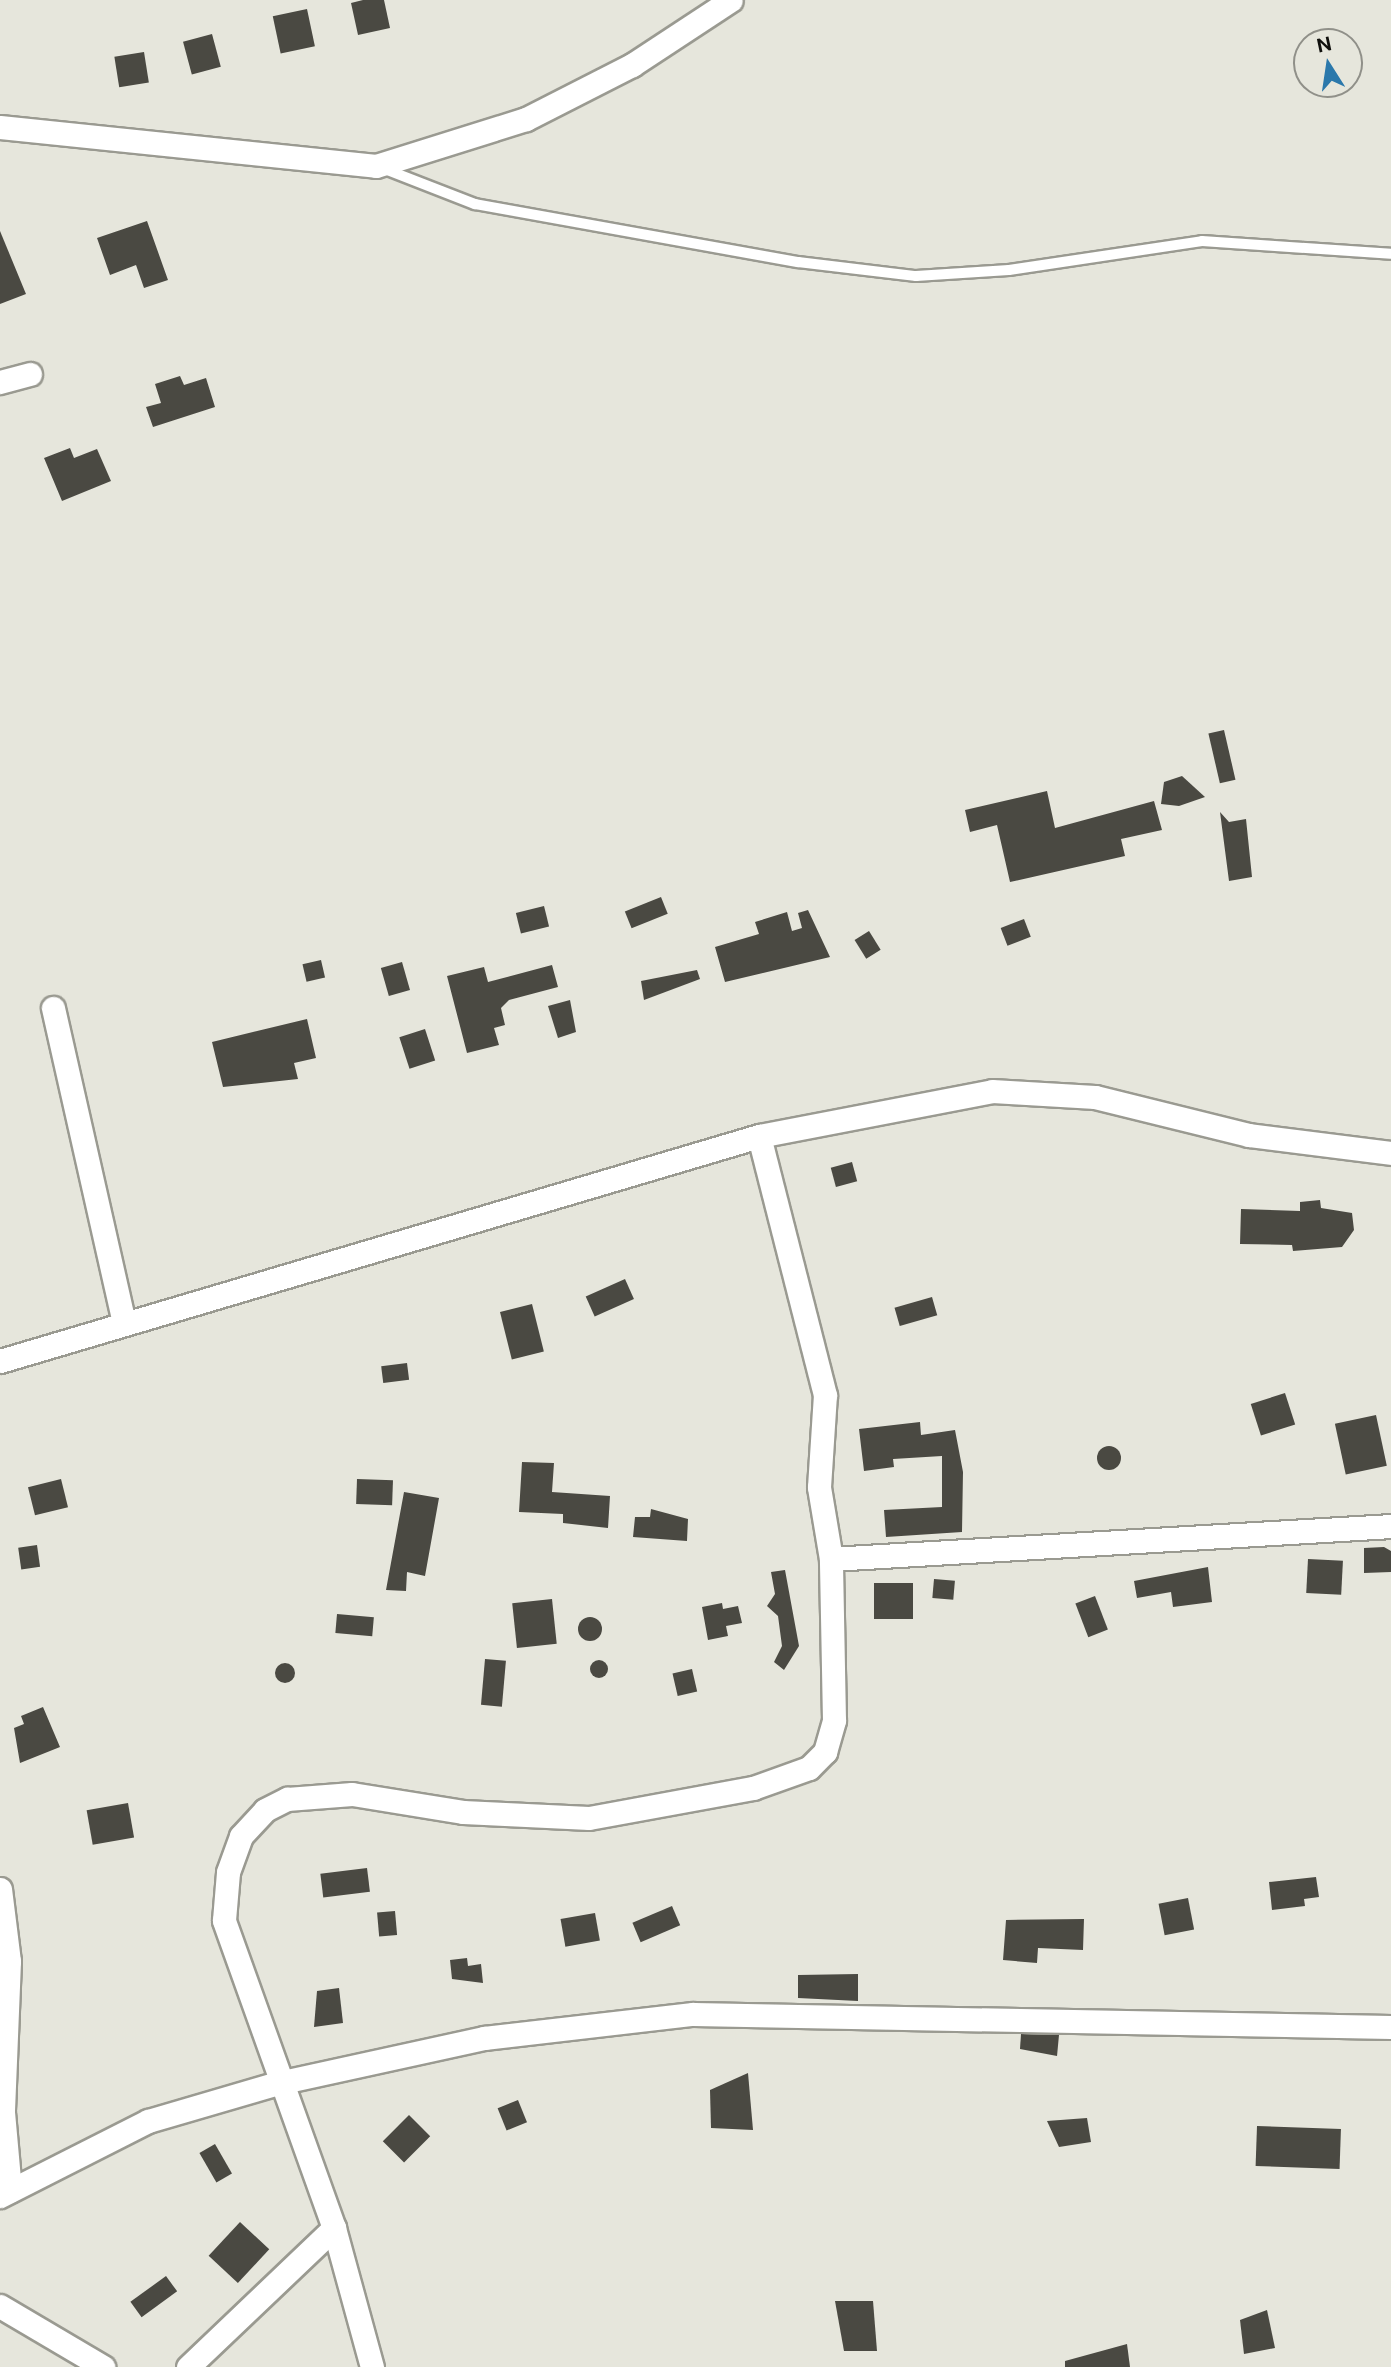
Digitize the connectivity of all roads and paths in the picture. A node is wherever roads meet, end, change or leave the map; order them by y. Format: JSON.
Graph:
{"nodes":[{"id":1,"x":731,"y":0,"type":"edge"},
{"id":2,"x":0,"y":127,"type":"edge"},
{"id":3,"x":40,"y":131,"type":"junction"},
{"id":4,"x":0,"y":143,"type":"edge"},
{"id":5,"x":376,"y":166,"type":"junction"},
{"id":6,"x":1391,"y":254,"type":"edge"},
{"id":7,"x":30,"y":374,"type":"dead end"},
{"id":8,"x":0,"y":382,"type":"edge"},
{"id":9,"x":52,"y":1008,"type":"dead end"},
{"id":10,"x":759,"y":1136,"type":"junction"},
{"id":11,"x":1391,"y":1153,"type":"edge"},
{"id":12,"x":124,"y":1322,"type":"junction"},
{"id":13,"x":0,"y":1361,"type":"edge"},
{"id":14,"x":1391,"y":1526,"type":"edge"},
{"id":15,"x":831,"y":1559,"type":"junction"},
{"id":16,"x":0,"y":1889,"type":"edge"},
{"id":17,"x":1391,"y":2027,"type":"edge"},
{"id":18,"x":278,"y":2084,"type":"junction"},
{"id":19,"x":5,"y":2193,"type":"edge"},
{"id":20,"x":334,"y":2228,"type":"junction"},
{"id":21,"x":0,"y":2306,"type":"edge"},
{"id":22,"x":103,"y":2367,"type":"edge"},
{"id":23,"x":188,"y":2367,"type":"edge"},
{"id":24,"x":372,"y":2367,"type":"edge"}],
"edges":[{"from":1,"to":5,"type":"street"},
{"from":2,"to":3,"type":"street"},
{"from":3,"to":4,"type":"street"},
{"from":3,"to":5,"type":"street"},
{"from":5,"to":6,"type":"lane"},
{"from":7,"to":8,"type":"street"},
{"from":9,"to":12,"type":"street"},
{"from":10,"to":11,"type":"street"},
{"from":10,"to":12,"type":"street"},
{"from":10,"to":15,"type":"street"},
{"from":12,"to":13,"type":"street"},
{"from":14,"to":15,"type":"street"},
{"from":15,"to":18,"type":"street"},
{"from":16,"to":19,"type":"street"},
{"from":17,"to":18,"type":"street"},
{"from":18,"to":19,"type":"street"},
{"from":18,"to":20,"type":"street"},
{"from":20,"to":23,"type":"street"},
{"from":20,"to":24,"type":"street"},
{"from":21,"to":22,"type":"street"}]}
